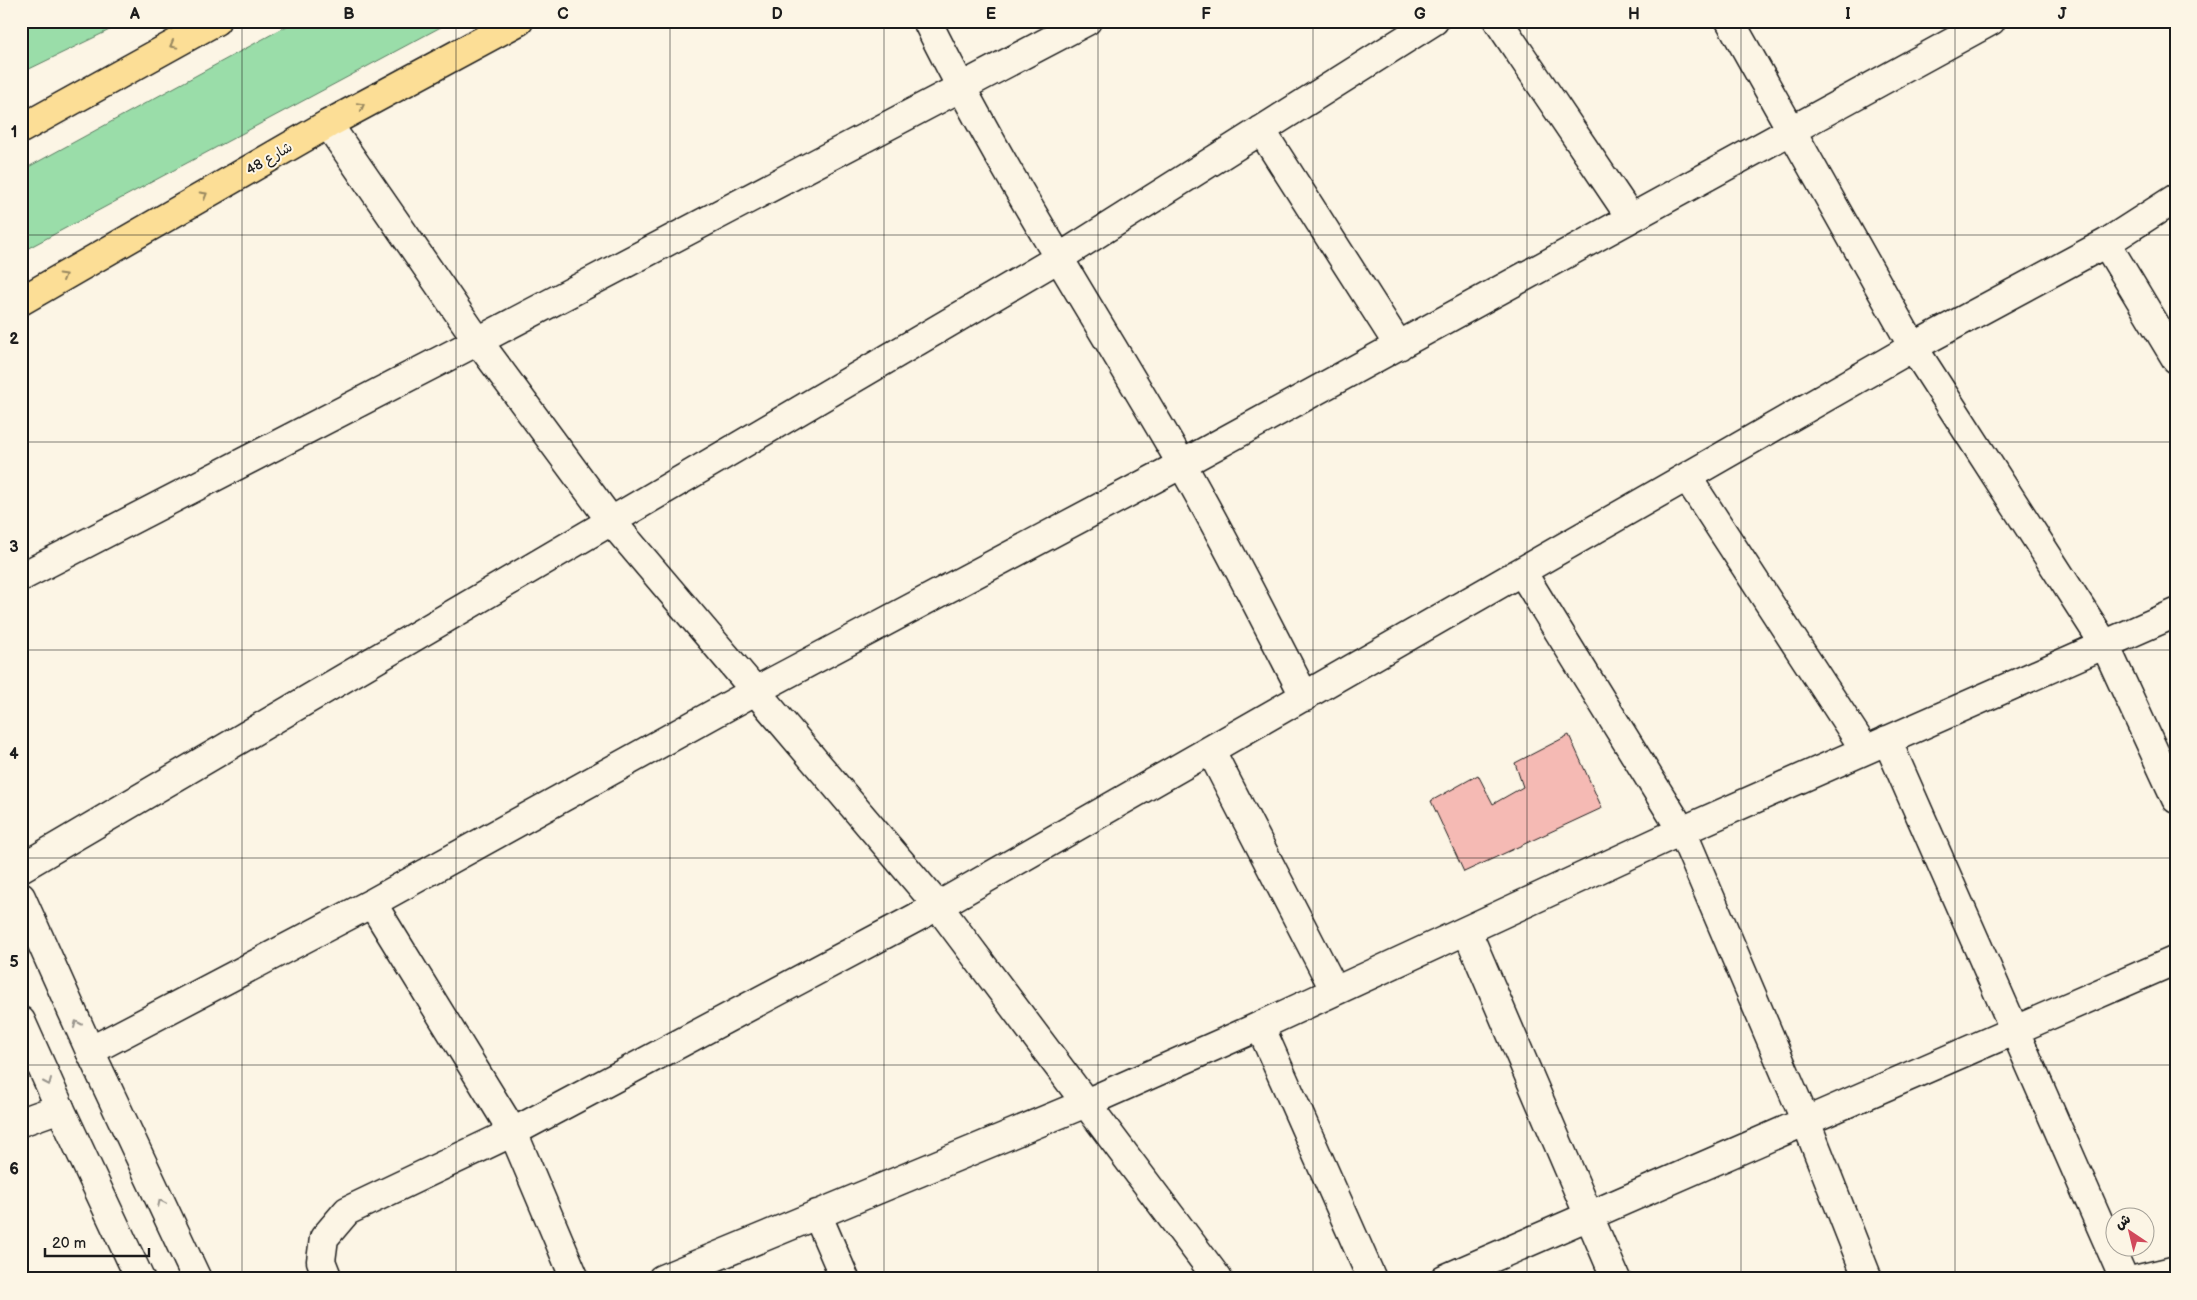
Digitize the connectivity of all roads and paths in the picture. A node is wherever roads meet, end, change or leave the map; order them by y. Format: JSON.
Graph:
{"nodes":[{"id":1,"x":216,"y":21,"type":"edge"},
{"id":2,"x":519,"y":21,"type":"edge"},
{"id":3,"x":927,"y":21,"type":"edge"},
{"id":4,"x":1087,"y":21,"type":"edge"},
{"id":5,"x":1434,"y":21,"type":"edge"},
{"id":6,"x":1498,"y":21,"type":"edge"},
{"id":7,"x":1730,"y":21,"type":"edge"},
{"id":8,"x":1991,"y":21,"type":"edge"},
{"id":9,"x":960,"y":89,"type":"junction"},
{"id":10,"x":328,"y":124,"type":"junction"},
{"id":11,"x":21,"y":129,"type":"edge"},
{"id":12,"x":1261,"y":130,"type":"junction"},
{"id":13,"x":1791,"y":131,"type":"junction"},
{"id":14,"x":2176,"y":198,"type":"edge"},
{"id":15,"x":1631,"y":218,"type":"junction"},
{"id":16,"x":2106,"y":243,"type":"junction"},
{"id":17,"x":1057,"y":259,"type":"junction"},
{"id":18,"x":21,"y":301,"type":"edge"},
{"id":19,"x":478,"y":341,"type":"junction"},
{"id":20,"x":1399,"y":346,"type":"junction"},
{"id":21,"x":1913,"y":347,"type":"junction"},
{"id":22,"x":2176,"y":359,"type":"edge"},
{"id":23,"x":1182,"y":464,"type":"junction"},
{"id":24,"x":1687,"y":477,"type":"junction"},
{"id":25,"x":611,"y":521,"type":"junction"},
{"id":26,"x":1522,"y":572,"type":"junction"},
{"id":27,"x":21,"y":577,"type":"edge"},
{"id":28,"x":2176,"y":614,"type":"edge"},
{"id":29,"x":2105,"y":644,"type":"junction"},
{"id":30,"x":755,"y":691,"type":"junction"},
{"id":31,"x":1305,"y":697,"type":"junction"},
{"id":32,"x":1876,"y":745,"type":"junction"},
{"id":33,"x":1211,"y":751,"type":"junction"},
{"id":34,"x":2176,"y":799,"type":"edge"},
{"id":35,"x":1682,"y":831,"type":"junction"},
{"id":36,"x":21,"y":868,"type":"edge"},
{"id":37,"x":21,"y":896,"type":"edge"},
{"id":38,"x":372,"y":903,"type":"junction"},
{"id":39,"x":938,"y":906,"type":"junction"},
{"id":40,"x":1467,"y":930,"type":"junction"},
{"id":41,"x":2176,"y":960,"type":"edge"},
{"id":42,"x":1334,"y":991,"type":"junction"},
{"id":43,"x":21,"y":1021,"type":"edge"},
{"id":44,"x":1260,"y":1026,"type":"junction"},
{"id":45,"x":2014,"y":1030,"type":"junction"},
{"id":46,"x":90,"y":1051,"type":"junction"},
{"id":47,"x":1086,"y":1102,"type":"junction"},
{"id":48,"x":60,"y":1108,"type":"junction"},
{"id":49,"x":21,"y":1122,"type":"edge"},
{"id":50,"x":1806,"y":1122,"type":"junction"},
{"id":51,"x":513,"y":1132,"type":"junction"},
{"id":52,"x":817,"y":1214,"type":"junction"},
{"id":53,"x":1589,"y":1216,"type":"junction"},
{"id":54,"x":2176,"y":1270,"type":"edge"},
{"id":55,"x":140,"y":1279,"type":"edge"},
{"id":56,"x":197,"y":1279,"type":"edge"},
{"id":57,"x":328,"y":1279,"type":"edge"},
{"id":58,"x":575,"y":1279,"type":"edge"},
{"id":59,"x":662,"y":1279,"type":"edge"},
{"id":60,"x":845,"y":1279,"type":"edge"},
{"id":61,"x":1218,"y":1279,"type":"edge"},
{"id":62,"x":1372,"y":1279,"type":"edge"},
{"id":63,"x":1444,"y":1279,"type":"edge"},
{"id":64,"x":1616,"y":1279,"type":"edge"},
{"id":65,"x":1868,"y":1279,"type":"edge"},
{"id":66,"x":2124,"y":1279,"type":"edge"},
{"id":67,"x":2138,"y":1279,"type":"edge"}],
"edges":[{"from":1,"to":11,"type":"main road","one_way":true},
{"from":10,"to":2,"type":"main road","name":"48 شارع","one_way":true},
{"from":3,"to":9,"type":"street"},
{"from":4,"to":9,"type":"street"},
{"from":5,"to":12,"type":"street"},
{"from":6,"to":15,"type":"street"},
{"from":7,"to":13,"type":"street"},
{"from":8,"to":13,"type":"street"},
{"from":9,"to":17,"type":"street"},
{"from":9,"to":19,"type":"street"},
{"from":18,"to":10,"type":"main road","name":"48 شارع","one_way":true},
{"from":10,"to":19,"type":"street"},
{"from":12,"to":17,"type":"street"},
{"from":12,"to":20,"type":"street"},
{"from":13,"to":15,"type":"street"},
{"from":13,"to":21,"type":"street"},
{"from":14,"to":16,"type":"street"},
{"from":15,"to":20,"type":"street"},
{"from":16,"to":21,"type":"street"},
{"from":16,"to":22,"type":"street"},
{"from":17,"to":23,"type":"street"},
{"from":17,"to":25,"type":"street"},
{"from":19,"to":25,"type":"street"},
{"from":19,"to":27,"type":"street"},
{"from":20,"to":23,"type":"street"},
{"from":21,"to":24,"type":"street"},
{"from":21,"to":29,"type":"street"},
{"from":23,"to":30,"type":"street"},
{"from":23,"to":31,"type":"street"},
{"from":24,"to":26,"type":"street"},
{"from":24,"to":32,"type":"street"},
{"from":25,"to":30,"type":"street"},
{"from":25,"to":36,"type":"street"},
{"from":26,"to":31,"type":"street"},
{"from":26,"to":35,"type":"street"},
{"from":28,"to":29,"type":"street"},
{"from":29,"to":32,"type":"street"},
{"from":29,"to":34,"type":"street"},
{"from":30,"to":38,"type":"street"},
{"from":30,"to":39,"type":"street"},
{"from":31,"to":33,"type":"street"},
{"from":32,"to":35,"type":"street"},
{"from":32,"to":45,"type":"street"},
{"from":33,"to":39,"type":"street"},
{"from":33,"to":42,"type":"street"},
{"from":35,"to":40,"type":"street"},
{"from":35,"to":50,"type":"street"},
{"from":46,"to":37,"type":"street","one_way":true},
{"from":38,"to":46,"type":"street"},
{"from":38,"to":51,"type":"street"},
{"from":39,"to":47,"type":"street"},
{"from":39,"to":51,"type":"street"},
{"from":40,"to":42,"type":"street"},
{"from":40,"to":53,"type":"street"},
{"from":41,"to":45,"type":"street"},
{"from":42,"to":44,"type":"street"},
{"from":43,"to":48,"type":"street","one_way":true},
{"from":44,"to":47,"type":"street"},
{"from":44,"to":62,"type":"street"},
{"from":45,"to":50,"type":"street"},
{"from":45,"to":66,"type":"street"},
{"from":56,"to":46,"type":"street","one_way":true},
{"from":47,"to":52,"type":"street"},
{"from":47,"to":61,"type":"street"},
{"from":48,"to":49,"type":"street"},
{"from":48,"to":55,"type":"street"},
{"from":50,"to":53,"type":"street"},
{"from":50,"to":65,"type":"street"},
{"from":51,"to":57,"type":"street"},
{"from":51,"to":58,"type":"street"},
{"from":52,"to":59,"type":"street"},
{"from":52,"to":60,"type":"street"},
{"from":53,"to":63,"type":"street"},
{"from":53,"to":64,"type":"street"},
{"from":54,"to":67,"type":"street"}]}
